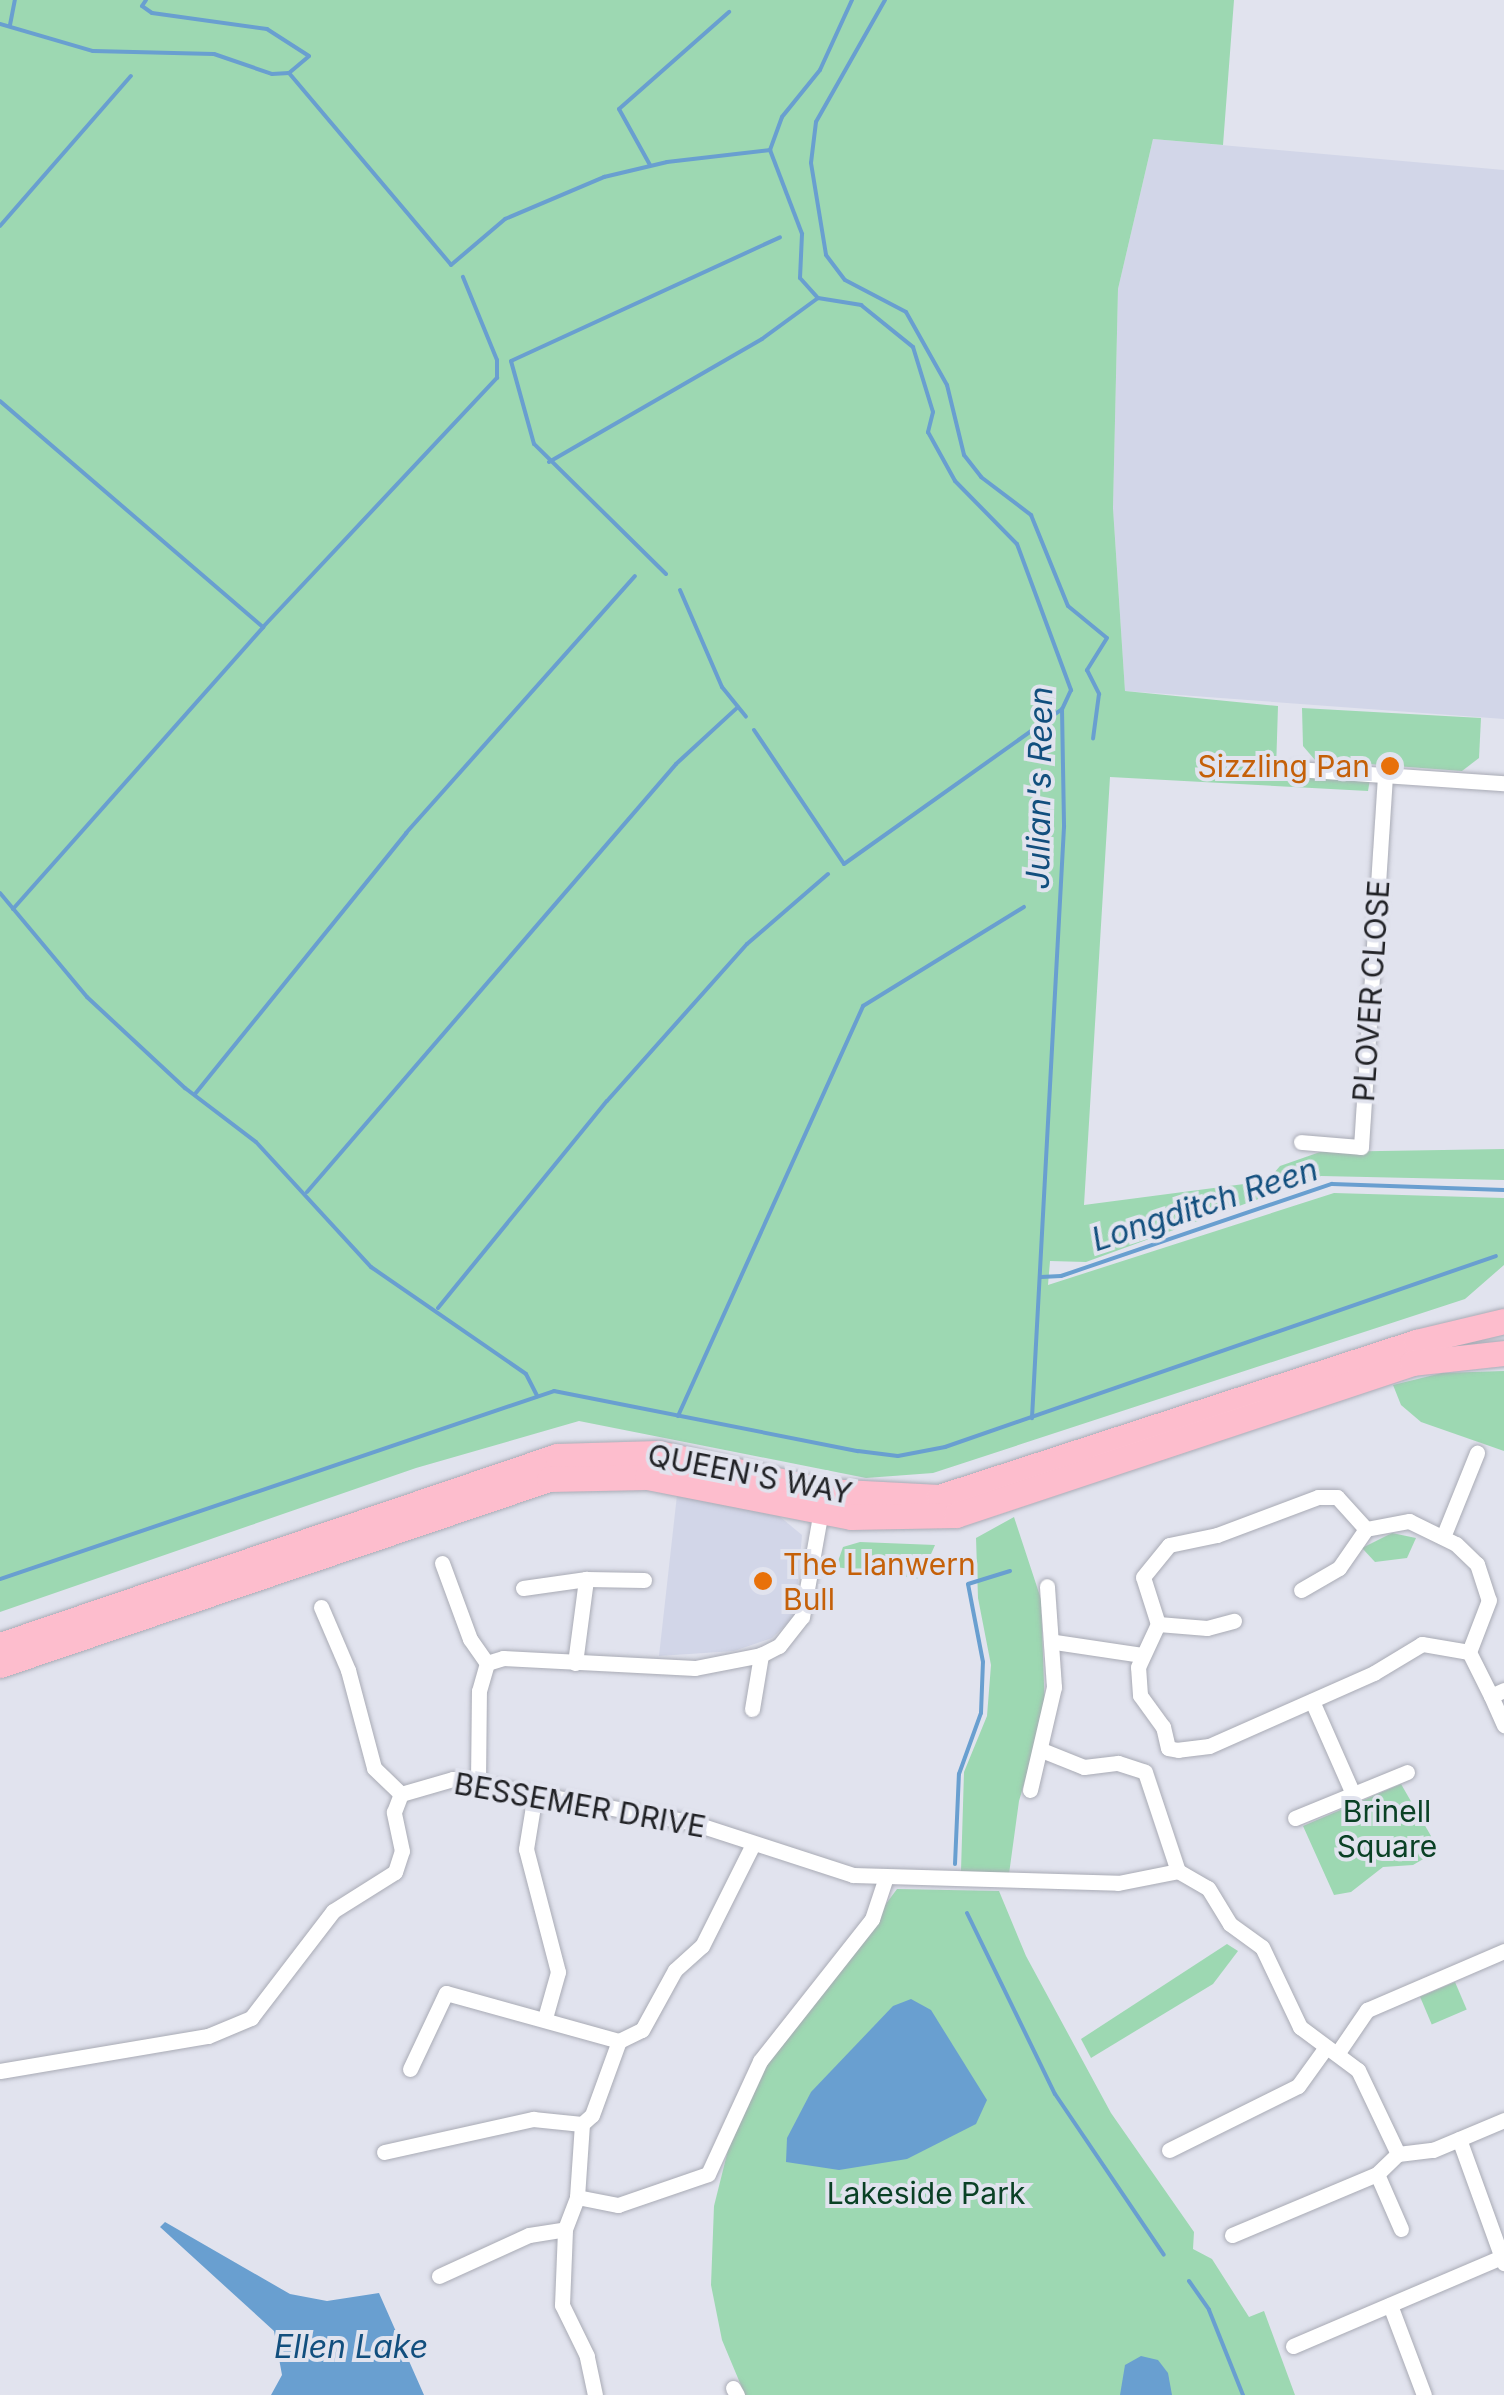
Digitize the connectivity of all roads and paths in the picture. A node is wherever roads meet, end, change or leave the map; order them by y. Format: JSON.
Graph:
{"nodes":[{"id":1,"x":1296,"y":769,"type":"dead end"},
{"id":2,"x":1385,"y":775,"type":"junction"},
{"id":3,"x":1504,"y":783,"type":"edge"},
{"id":4,"x":1301,"y":1142,"type":"dead end"},
{"id":5,"x":1504,"y":1322,"type":"edge"},
{"id":6,"x":1504,"y":1353,"type":"edge"},
{"id":7,"x":1477,"y":1453,"type":"dead end"},
{"id":8,"x":823,"y":1502,"type":"junction"},
{"id":9,"x":1366,"y":1529,"type":"junction"},
{"id":10,"x":1443,"y":1537,"type":"junction"},
{"id":11,"x":442,"y":1562,"type":"dead end"},
{"id":12,"x":586,"y":1579,"type":"junction"},
{"id":13,"x":644,"y":1580,"type":"dead end"},
{"id":14,"x":1047,"y":1586,"type":"dead end"},
{"id":15,"x":523,"y":1588,"type":"dead end"},
{"id":16,"x":1301,"y":1590,"type":"dead end"},
{"id":17,"x":321,"y":1607,"type":"dead end"},
{"id":18,"x":1234,"y":1621,"type":"dead end"},
{"id":19,"x":1158,"y":1624,"type":"junction"},
{"id":20,"x":1055,"y":1642,"type":"junction"},
{"id":21,"x":0,"y":1645,"type":"edge"},
{"id":22,"x":1469,"y":1652,"type":"junction"},
{"id":23,"x":1142,"y":1654,"type":"junction"},
{"id":24,"x":761,"y":1655,"type":"junction"},
{"id":25,"x":488,"y":1663,"type":"junction"},
{"id":26,"x":575,"y":1663,"type":"junction"},
{"id":27,"x":0,"y":1665,"type":"edge"},
{"id":28,"x":1498,"y":1693,"type":"edge"},
{"id":29,"x":1312,"y":1701,"type":"junction"},
{"id":30,"x":752,"y":1710,"type":"dead end"},
{"id":31,"x":1504,"y":1725,"type":"edge"},
{"id":32,"x":1168,"y":1748,"type":"junction"},
{"id":33,"x":1044,"y":1751,"type":"junction"},
{"id":34,"x":1145,"y":1772,"type":"junction"},
{"id":35,"x":1407,"y":1772,"type":"dead end"},
{"id":36,"x":478,"y":1782,"type":"junction"},
{"id":37,"x":1030,"y":1790,"type":"dead end"},
{"id":38,"x":401,"y":1794,"type":"junction"},
{"id":39,"x":534,"y":1794,"type":"junction"},
{"id":40,"x":1353,"y":1794,"type":"junction"},
{"id":41,"x":1296,"y":1818,"type":"dead end"},
{"id":42,"x":752,"y":1846,"type":"junction"},
{"id":43,"x":1178,"y":1871,"type":"junction"},
{"id":44,"x":886,"y":1877,"type":"junction"},
{"id":45,"x":1504,"y":1951,"type":"edge"},
{"id":46,"x":546,"y":2018,"type":"junction"},
{"id":47,"x":619,"y":2041,"type":"junction"},
{"id":48,"x":1332,"y":2049,"type":"junction"},
{"id":49,"x":410,"y":2069,"type":"dead end"},
{"id":50,"x":0,"y":2071,"type":"edge"},
{"id":51,"x":1504,"y":2120,"type":"edge"},
{"id":52,"x":582,"y":2124,"type":"junction"},
{"id":53,"x":1459,"y":2139,"type":"junction"},
{"id":54,"x":1169,"y":2150,"type":"dead end"},
{"id":55,"x":384,"y":2152,"type":"dead end"},
{"id":56,"x":1398,"y":2154,"type":"junction"},
{"id":57,"x":1377,"y":2174,"type":"junction"},
{"id":58,"x":577,"y":2197,"type":"junction"},
{"id":59,"x":564,"y":2229,"type":"junction"},
{"id":60,"x":1401,"y":2229,"type":"dead end"},
{"id":61,"x":1232,"y":2235,"type":"dead end"},
{"id":62,"x":1503,"y":2260,"type":"edge"},
{"id":63,"x":439,"y":2276,"type":"dead end"},
{"id":64,"x":1390,"y":2305,"type":"junction"},
{"id":65,"x":1292,"y":2346,"type":"dead end"},
{"id":66,"x":594,"y":2395,"type":"edge"},
{"id":67,"x":1424,"y":2395,"type":"edge"}],
"edges":[{"from":1,"to":2,"type":"street"},
{"from":2,"to":3,"type":"street"},
{"from":2,"to":4,"type":"street","name":"PLOVER CLOSE"},
{"from":5,"to":8,"type":"main road","name":"QUEEN'S WAY"},
{"from":6,"to":8,"type":"main road","name":"QUEEN'S WAY"},
{"from":7,"to":10,"type":"street"},
{"from":8,"to":21,"type":"main road","name":"QUEEN'S WAY"},
{"from":8,"to":24,"type":"street"},
{"from":8,"to":27,"type":"main road","name":"QUEEN'S WAY"},
{"from":9,"to":10,"type":"street"},
{"from":9,"to":16,"type":"street"},
{"from":9,"to":19,"type":"street"},
{"from":10,"to":22,"type":"street"},
{"from":11,"to":25,"type":"street"},
{"from":12,"to":13,"type":"street"},
{"from":12,"to":15,"type":"street"},
{"from":12,"to":26,"type":"street"},
{"from":14,"to":20,"type":"street"},
{"from":17,"to":38,"type":"street"},
{"from":18,"to":19,"type":"street"},
{"from":19,"to":23,"type":"street"},
{"from":20,"to":23,"type":"street"},
{"from":20,"to":33,"type":"street"},
{"from":22,"to":28,"type":"street"},
{"from":22,"to":29,"type":"street"},
{"from":23,"to":32,"type":"street"},
{"from":24,"to":26,"type":"street"},
{"from":24,"to":30,"type":"street"},
{"from":25,"to":26,"type":"street"},
{"from":25,"to":36,"type":"street"},
{"from":28,"to":31,"type":"street"},
{"from":29,"to":32,"type":"street"},
{"from":29,"to":40,"type":"street"},
{"from":32,"to":34,"type":"street"},
{"from":33,"to":34,"type":"street"},
{"from":33,"to":37,"type":"street"},
{"from":34,"to":43,"type":"street"},
{"from":35,"to":40,"type":"street"},
{"from":36,"to":38,"type":"street","name":"BESSEMER DRIVE"},
{"from":36,"to":39,"type":"street","name":"BESSEMER DRIVE"},
{"from":38,"to":50,"type":"street"},
{"from":39,"to":42,"type":"street","name":"BESSEMER DRIVE"},
{"from":39,"to":46,"type":"street"},
{"from":40,"to":41,"type":"street"},
{"from":42,"to":44,"type":"street","name":"BESSEMER DRIVE"},
{"from":42,"to":47,"type":"street"},
{"from":43,"to":44,"type":"street","name":"BESSEMER DRIVE"},
{"from":43,"to":48,"type":"street"},
{"from":44,"to":58,"type":"street"},
{"from":45,"to":48,"type":"street"},
{"from":46,"to":47,"type":"street"},
{"from":46,"to":49,"type":"street"},
{"from":47,"to":52,"type":"street"},
{"from":48,"to":54,"type":"street"},
{"from":48,"to":56,"type":"street"},
{"from":51,"to":53,"type":"street"},
{"from":52,"to":55,"type":"street"},
{"from":52,"to":58,"type":"street"},
{"from":53,"to":56,"type":"street"},
{"from":53,"to":62,"type":"street"},
{"from":56,"to":57,"type":"street"},
{"from":57,"to":60,"type":"street"},
{"from":57,"to":61,"type":"street"},
{"from":58,"to":59,"type":"street"},
{"from":59,"to":63,"type":"street"},
{"from":59,"to":66,"type":"street"},
{"from":62,"to":64,"type":"street"},
{"from":64,"to":65,"type":"street"},
{"from":64,"to":67,"type":"street"}]}
